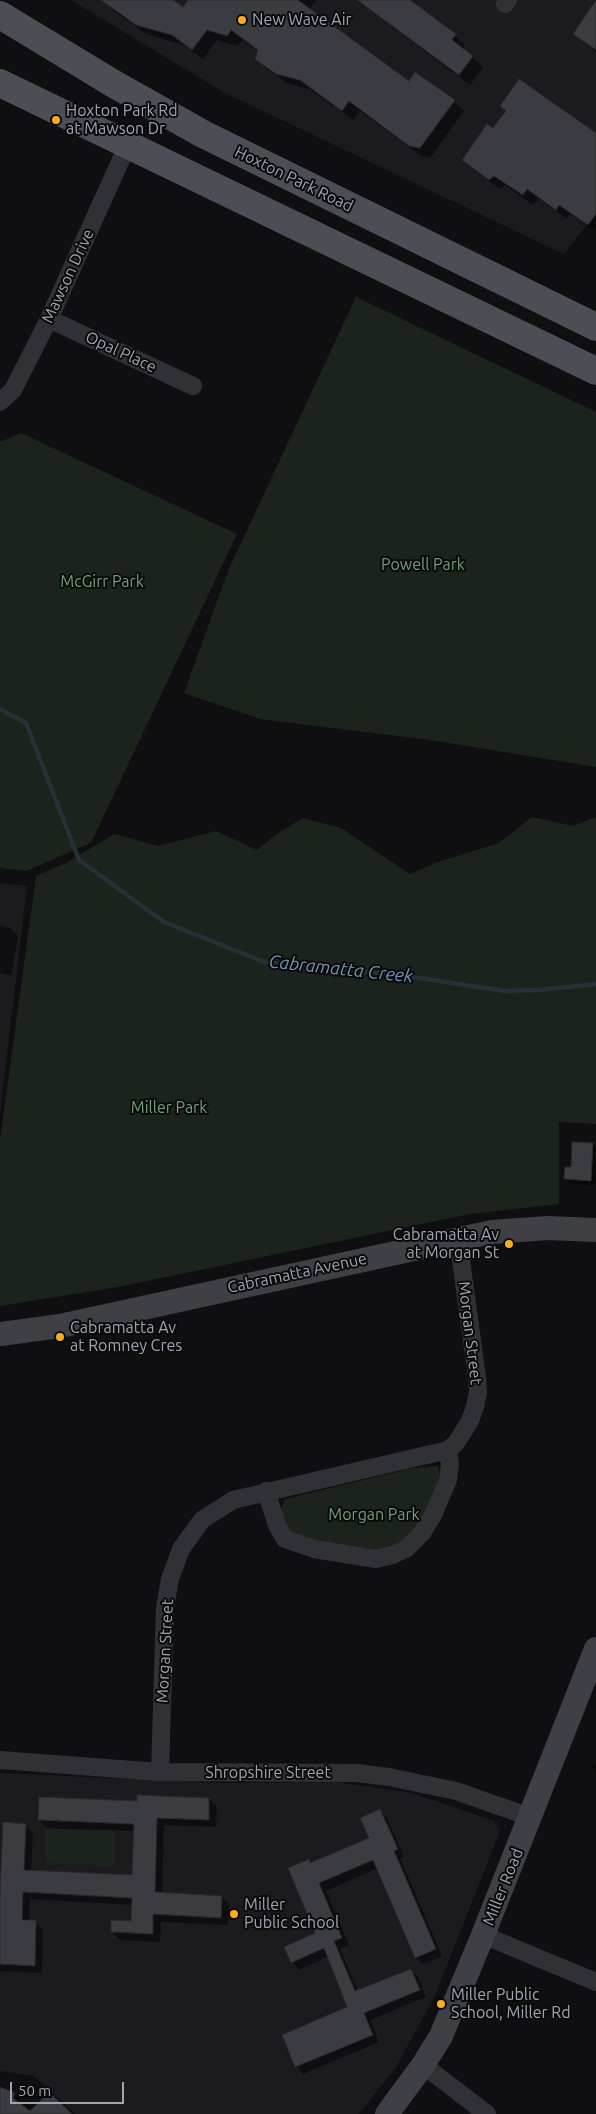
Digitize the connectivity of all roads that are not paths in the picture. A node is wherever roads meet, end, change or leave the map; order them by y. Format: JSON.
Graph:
{"nodes":[{"id":1,"x":0,"y":15,"type":"edge"},
{"id":2,"x":0,"y":83,"type":"edge"},
{"id":3,"x":128,"y":144,"type":"junction"},
{"id":4,"x":49,"y":319,"type":"junction"},
{"id":5,"x":596,"y":327,"type":"edge"},
{"id":6,"x":596,"y":371,"type":"edge"},
{"id":7,"x":193,"y":386,"type":"dead end"},
{"id":8,"x":0,"y":402,"type":"edge"},
{"id":9,"x":596,"y":1230,"type":"edge"},
{"id":10,"x":458,"y":1238,"type":"junction"},
{"id":11,"x":0,"y":1334,"type":"edge"},
{"id":12,"x":448,"y":1450,"type":"junction"},
{"id":13,"x":266,"y":1491,"type":"junction"},
{"id":14,"x":596,"y":1649,"type":"edge"},
{"id":15,"x":589,"y":1687,"type":"edge"},
{"id":16,"x":0,"y":1760,"type":"edge"},
{"id":17,"x":160,"y":1772,"type":"junction"},
{"id":18,"x":530,"y":1817,"type":"junction"},
{"id":19,"x":483,"y":1935,"type":"junction"},
{"id":20,"x":596,"y":1982,"type":"edge"},
{"id":21,"x":424,"y":2065,"type":"junction"},
{"id":22,"x":387,"y":2114,"type":"edge"},
{"id":23,"x":487,"y":2114,"type":"edge"}],
"edges":[{"from":1,"to":5,"type":"main road","name":"Hoxton Park Road"},
{"from":2,"to":3,"type":"main road"},
{"from":3,"to":4,"type":"street","name":"Mawson Drive"},
{"from":3,"to":6,"type":"main road"},
{"from":4,"to":7,"type":"street","name":"Opal Place"},
{"from":4,"to":8,"type":"street","name":"Mawson Drive"},
{"from":9,"to":10,"type":"street","name":"Cabramatta Avenue"},
{"from":10,"to":11,"type":"street","name":"Cabramatta Avenue"},
{"from":10,"to":12,"type":"street","name":"Morgan Street"},
{"from":12,"to":13,"type":"street","name":"Morgan Street"},
{"from":12,"to":13,"type":"street"},
{"from":13,"to":17,"type":"street","name":"Morgan Street"},
{"from":14,"to":15,"type":"street","name":"Miller Road"},
{"from":15,"to":18,"type":"street","name":"Miller Road"},
{"from":16,"to":17,"type":"street","name":"Shropshire Street"},
{"from":17,"to":18,"type":"street","name":"Shropshire Street"},
{"from":18,"to":19,"type":"street","name":"Miller Road"},
{"from":19,"to":20,"type":"street"},
{"from":19,"to":21,"type":"street","name":"Miller Road"},
{"from":21,"to":22,"type":"street","name":"Miller Road"},
{"from":21,"to":23,"type":"street"}]}
